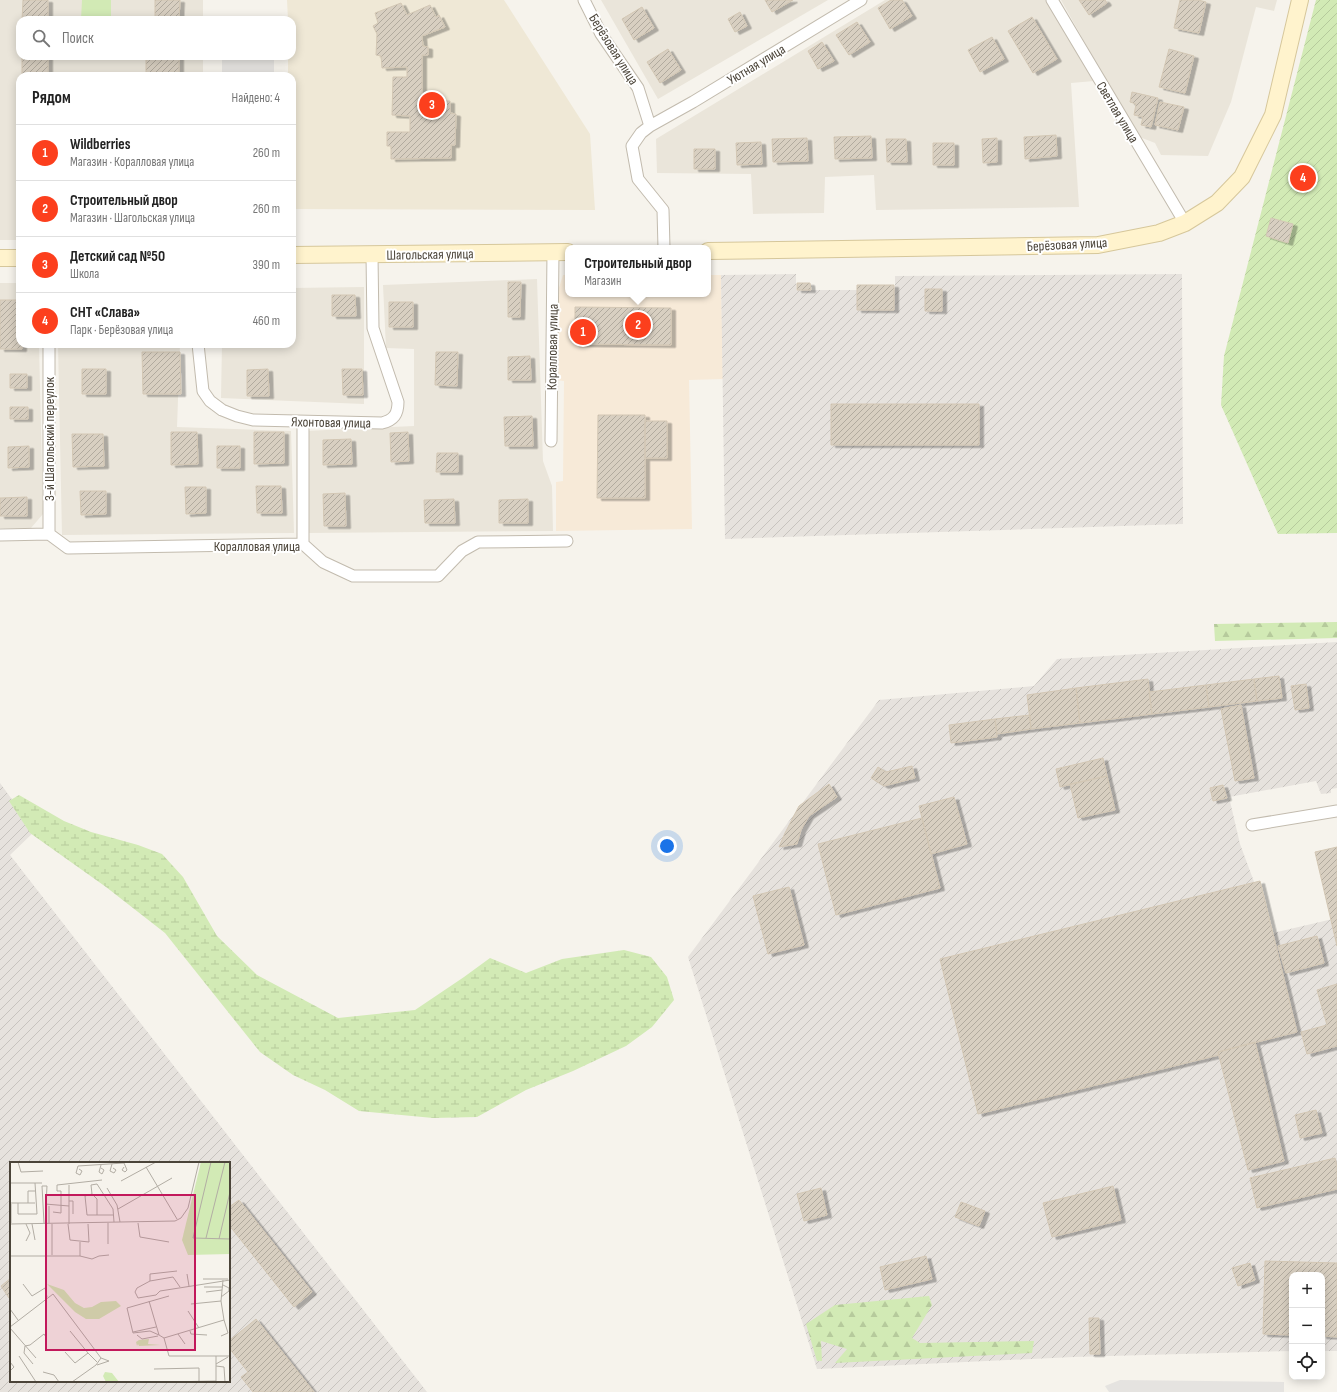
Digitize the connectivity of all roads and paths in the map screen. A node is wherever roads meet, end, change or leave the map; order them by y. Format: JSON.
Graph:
{"nodes":[{"id":1,"x":584,"y":0,"type":"edge"},
{"id":2,"x":861,"y":0,"type":"edge"},
{"id":3,"x":1052,"y":0,"type":"edge"},
{"id":4,"x":1300,"y":0,"type":"edge"},
{"id":5,"x":650,"y":126,"type":"junction"},
{"id":6,"x":1185,"y":223,"type":"junction"},
{"id":7,"x":664,"y":245,"type":"edge"},
{"id":8,"x":711,"y":251,"type":"edge"},
{"id":9,"x":561,"y":252,"type":"edge"},
{"id":10,"x":372,"y":254,"type":"junction"},
{"id":11,"x":296,"y":255,"type":"edge"},
{"id":12,"x":0,"y":258,"type":"edge"},
{"id":13,"x":16,"y":258,"type":"edge"},
{"id":14,"x":49,"y":348,"type":"edge"},
{"id":15,"x":198,"y":348,"type":"edge"},
{"id":16,"x":303,"y":422,"type":"junction"},
{"id":17,"x":551,"y":441,"type":"dead end"},
{"id":18,"x":49,"y":534,"type":"junction"},
{"id":19,"x":0,"y":535,"type":"edge"},
{"id":20,"x":567,"y":541,"type":"dead end"},
{"id":21,"x":303,"y":544,"type":"junction"},
{"id":22,"x":1337,"y":811,"type":"edge"},
{"id":23,"x":1252,"y":825,"type":"dead end"}],
"edges":[{"from":1,"to":5,"type":"street","name":"Берёзовая улица"},
{"from":2,"to":5,"type":"street","name":"Уютная улица"},
{"from":3,"to":6,"type":"street","name":"Светлая улица"},
{"from":4,"to":6,"type":"main road","name":"Берёзовая улица"},
{"from":5,"to":7,"type":"street"},
{"from":6,"to":8,"type":"main road","name":"Берёзовая улица"},
{"from":9,"to":10,"type":"main road","name":"Шагольская улица"},
{"from":9,"to":17,"type":"street","name":"Коралловая улица"},
{"from":10,"to":11,"type":"main road","name":"Шагольская улица"},
{"from":10,"to":16,"type":"street","name":"Яхонтовая улица"},
{"from":12,"to":13,"type":"main road"},
{"from":14,"to":18,"type":"street","name":"3-й Шагольский переулок"},
{"from":15,"to":16,"type":"street","name":"Яхонтовая улица"},
{"from":16,"to":21,"type":"street"},
{"from":18,"to":19,"type":"street"},
{"from":18,"to":21,"type":"street","name":"Коралловая улица"},
{"from":20,"to":21,"type":"street","name":"Коралловая улица"},
{"from":22,"to":23,"type":"street"}]}
